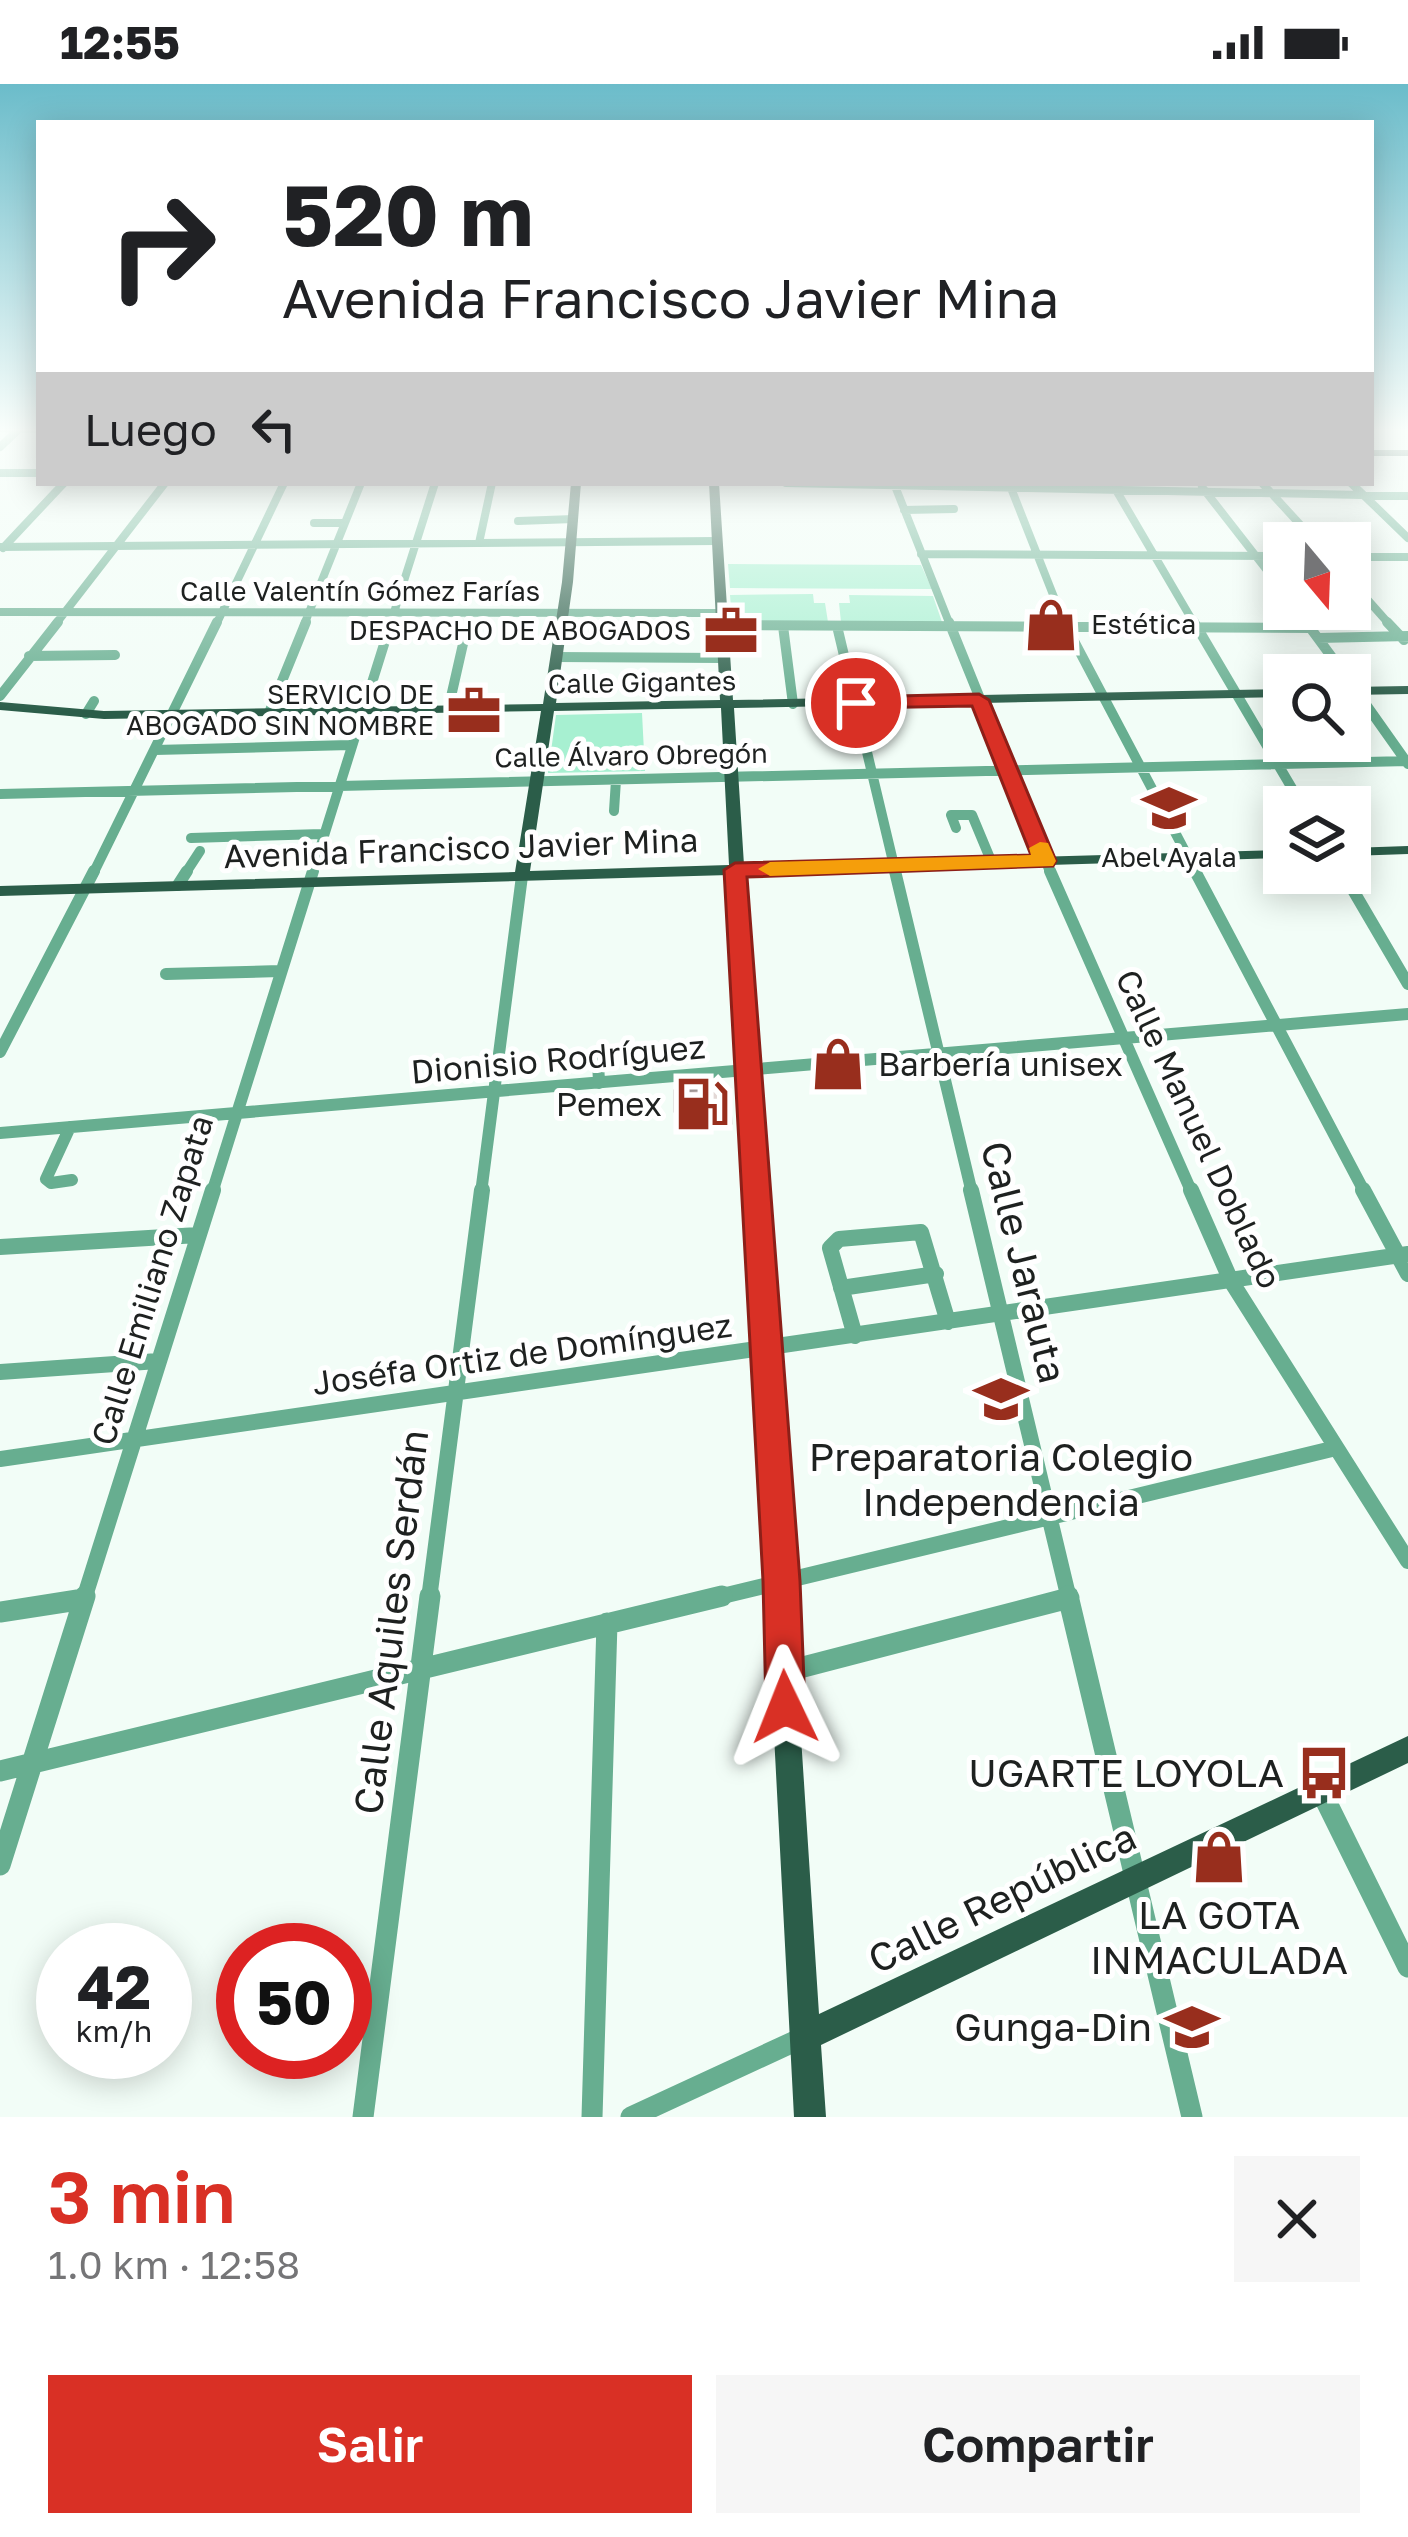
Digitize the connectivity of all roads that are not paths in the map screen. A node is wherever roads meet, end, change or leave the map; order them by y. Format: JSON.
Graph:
{"nodes":[{"id":1,"x":26,"y":523,"type":"edge"},
{"id":2,"x":134,"y":523,"type":"edge"},
{"id":3,"x":263,"y":523,"type":"edge"},
{"id":4,"x":314,"y":523,"type":"dead end"},
{"id":5,"x":344,"y":523,"type":"joint"},
{"id":6,"x":422,"y":523,"type":"edge"},
{"id":7,"x":483,"y":523,"type":"edge"},
{"id":8,"x":574,"y":523,"type":"edge"},
{"id":9,"x":715,"y":523,"type":"edge"},
{"id":10,"x":909,"y":523,"type":"edge"},
{"id":11,"x":1025,"y":523,"type":"edge"},
{"id":12,"x":1136,"y":523,"type":"edge"},
{"id":13,"x":1231,"y":523,"type":"edge"},
{"id":14,"x":716,"y":542,"type":"junction"},
{"id":15,"x":479,"y":543,"type":"junction"},
{"id":16,"x":571,"y":543,"type":"junction"},
{"id":17,"x":334,"y":544,"type":"junction"},
{"id":18,"x":415,"y":544,"type":"junction"},
{"id":19,"x":252,"y":545,"type":"junction"},
{"id":20,"x":116,"y":546,"type":"junction"},
{"id":21,"x":2,"y":548,"type":"edge"},
{"id":22,"x":921,"y":554,"type":"junction"},
{"id":23,"x":1037,"y":554,"type":"junction"},
{"id":24,"x":1154,"y":554,"type":"junction"},
{"id":25,"x":1256,"y":556,"type":"junction"},
{"id":26,"x":1263,"y":556,"type":"edge"},
{"id":27,"x":1371,"y":556,"type":"edge"},
{"id":28,"x":1408,"y":557,"type":"edge"},
{"id":29,"x":1263,"y":565,"type":"edge"},
{"id":30,"x":1371,"y":602,"type":"edge"},
{"id":31,"x":0,"y":612,"type":"edge"},
{"id":32,"x":64,"y":612,"type":"junction"},
{"id":33,"x":218,"y":612,"type":"junction"},
{"id":34,"x":305,"y":612,"type":"junction"},
{"id":35,"x":393,"y":613,"type":"junction"},
{"id":36,"x":470,"y":613,"type":"junction"},
{"id":37,"x":565,"y":613,"type":"junction"},
{"id":38,"x":721,"y":619,"type":"junction"},
{"id":39,"x":783,"y":626,"type":"junction"},
{"id":40,"x":837,"y":626,"type":"junction"},
{"id":41,"x":950,"y":626,"type":"junction"},
{"id":42,"x":1066,"y":627,"type":"junction"},
{"id":43,"x":1196,"y":628,"type":"junction"},
{"id":44,"x":1313,"y":630,"type":"edge"},
{"id":45,"x":1315,"y":633,"type":"junction"},
{"id":46,"x":1406,"y":639,"type":"edge"},
{"id":47,"x":1329,"y":654,"type":"edge"},
{"id":48,"x":115,"y":655,"type":"dead end"},
{"id":49,"x":29,"y":656,"type":"junction"},
{"id":50,"x":556,"y":657,"type":"junction"},
{"id":51,"x":723,"y":658,"type":"junction"},
{"id":52,"x":1371,"y":687,"type":"edge"},
{"id":53,"x":1408,"y":690,"type":"edge"},
{"id":54,"x":1263,"y":693,"type":"edge"},
{"id":55,"x":1236,"y":694,"type":"junction"},
{"id":56,"x":0,"y":696,"type":"edge"},
{"id":57,"x":1101,"y":697,"type":"junction"},
{"id":58,"x":979,"y":700,"type":"junction"},
{"id":59,"x":856,"y":703,"type":"junction"},
{"id":60,"x":793,"y":704,"type":"junction"},
{"id":61,"x":0,"y":706,"type":"edge"},
{"id":62,"x":726,"y":706,"type":"junction"},
{"id":63,"x":546,"y":708,"type":"junction"},
{"id":64,"x":448,"y":710,"type":"junction"},
{"id":65,"x":361,"y":712,"type":"junction"},
{"id":66,"x":269,"y":713,"type":"junction"},
{"id":67,"x":1371,"y":713,"type":"edge"},
{"id":68,"x":172,"y":714,"type":"junction"},
{"id":69,"x":350,"y":745,"type":"junction"},
{"id":70,"x":155,"y":750,"type":"junction"},
{"id":71,"x":1407,"y":762,"type":"edge"},
{"id":72,"x":1276,"y":764,"type":"junction"},
{"id":73,"x":1138,"y":768,"type":"junction"},
{"id":74,"x":1008,"y":771,"type":"junction"},
{"id":75,"x":873,"y":774,"type":"junction"},
{"id":76,"x":731,"y":778,"type":"junction"},
{"id":77,"x":616,"y":780,"type":"junction"},
{"id":78,"x":535,"y":782,"type":"junction"},
{"id":79,"x":1290,"y":786,"type":"edge"},
{"id":80,"x":337,"y":787,"type":"junction"},
{"id":81,"x":136,"y":791,"type":"junction"},
{"id":82,"x":0,"y":794,"type":"edge"},
{"id":83,"x":614,"y":811,"type":"dead end"},
{"id":84,"x":956,"y":829,"type":"dead end"},
{"id":85,"x":322,"y":834,"type":"junction"},
{"id":86,"x":191,"y":838,"type":"dead end"},
{"id":87,"x":1408,"y":850,"type":"edge"},
{"id":88,"x":200,"y":851,"type":"dead end"},
{"id":89,"x":1371,"y":851,"type":"edge"},
{"id":90,"x":1263,"y":855,"type":"edge"},
{"id":91,"x":1185,"y":857,"type":"junction"},
{"id":92,"x":1045,"y":861,"type":"junction"},
{"id":93,"x":992,"y":862,"type":"junction"},
{"id":94,"x":894,"y":866,"type":"junction"},
{"id":95,"x":735,"y":870,"type":"junction"},
{"id":96,"x":523,"y":876,"type":"junction"},
{"id":97,"x":308,"y":882,"type":"junction"},
{"id":98,"x":178,"y":885,"type":"junction"},
{"id":99,"x":85,"y":888,"type":"junction"},
{"id":100,"x":0,"y":891,"type":"edge"},
{"id":101,"x":1355,"y":894,"type":"edge"},
{"id":102,"x":280,"y":970,"type":"junction"},
{"id":103,"x":166,"y":974,"type":"dead end"},
{"id":104,"x":1408,"y":984,"type":"edge"},
{"id":105,"x":1408,"y":1014,"type":"edge"},
{"id":106,"x":1278,"y":1026,"type":"junction"},
{"id":107,"x":4,"y":1034,"type":"edge"},
{"id":108,"x":1123,"y":1039,"type":"junction"},
{"id":109,"x":0,"y":1052,"type":"edge"},
{"id":110,"x":940,"y":1055,"type":"junction"},
{"id":111,"x":598,"y":1061,"type":"dead end"},
{"id":112,"x":750,"y":1071,"type":"junction"},
{"id":113,"x":599,"y":1083,"type":"junction"},
{"id":114,"x":495,"y":1091,"type":"junction"},
{"id":115,"x":235,"y":1114,"type":"junction"},
{"id":116,"x":70,"y":1127,"type":"junction"},
{"id":117,"x":0,"y":1133,"type":"edge"},
{"id":118,"x":72,"y":1180,"type":"dead end"},
{"id":119,"x":198,"y":1235,"type":"junction"},
{"id":120,"x":0,"y":1247,"type":"edge"},
{"id":121,"x":1402,"y":1255,"type":"edge"},
{"id":122,"x":936,"y":1274,"type":"junction"},
{"id":123,"x":1408,"y":1274,"type":"edge"},
{"id":124,"x":1231,"y":1281,"type":"junction"},
{"id":125,"x":841,"y":1288,"type":"junction"},
{"id":126,"x":1003,"y":1314,"type":"junction"},
{"id":127,"x":948,"y":1322,"type":"junction"},
{"id":128,"x":855,"y":1336,"type":"junction"},
{"id":129,"x":766,"y":1348,"type":"junction"},
{"id":130,"x":158,"y":1361,"type":"junction"},
{"id":131,"x":0,"y":1372,"type":"edge"},
{"id":132,"x":456,"y":1393,"type":"junction"},
{"id":133,"x":134,"y":1440,"type":"junction"},
{"id":134,"x":1336,"y":1448,"type":"junction"},
{"id":135,"x":0,"y":1459,"type":"edge"},
{"id":136,"x":1050,"y":1515,"type":"junction"},
{"id":137,"x":1408,"y":1561,"type":"edge"},
{"id":138,"x":782,"y":1581,"type":"junction"},
{"id":139,"x":1070,"y":1598,"type":"junction"},
{"id":140,"x":84,"y":1599,"type":"junction"},
{"id":141,"x":0,"y":1612,"type":"edge"},
{"id":142,"x":607,"y":1624,"type":"junction"},
{"id":143,"x":422,"y":1669,"type":"junction"},
{"id":144,"x":784,"y":1672,"type":"junction"},
{"id":145,"x":1408,"y":1749,"type":"edge"},
{"id":146,"x":32,"y":1763,"type":"junction"},
{"id":147,"x":0,"y":1771,"type":"edge"},
{"id":148,"x":1321,"y":1791,"type":"junction"},
{"id":149,"x":0,"y":1865,"type":"edge"},
{"id":150,"x":1136,"y":1876,"type":"junction"},
{"id":151,"x":1408,"y":1967,"type":"edge"},
{"id":152,"x":804,"y":2037,"type":"junction"},
{"id":153,"x":363,"y":2117,"type":"edge"},
{"id":154,"x":592,"y":2117,"type":"edge"},
{"id":155,"x":631,"y":2117,"type":"edge"},
{"id":156,"x":810,"y":2117,"type":"edge"},
{"id":157,"x":1192,"y":2117,"type":"edge"}],
"edges":[{"from":1,"to":21,"type":"street"},
{"from":2,"to":20,"type":"street"},
{"from":3,"to":19,"type":"street"},
{"from":4,"to":5,"type":"street"},
{"from":5,"to":17,"type":"street"},
{"from":6,"to":18,"type":"street","name":"Calle Emiliano Zapata"},
{"from":7,"to":15,"type":"street"},
{"from":8,"to":16,"type":"main road","name":"Calle Aquiles Serdán"},
{"from":9,"to":14,"type":"main road"},
{"from":10,"to":22,"type":"street","name":"Calle Manuel Doblado"},
{"from":11,"to":23,"type":"street"},
{"from":12,"to":24,"type":"street"},
{"from":13,"to":25,"type":"street"},
{"from":14,"to":16,"type":"street"},
{"from":14,"to":38,"type":"main road"},
{"from":15,"to":16,"type":"street"},
{"from":15,"to":18,"type":"street"},
{"from":16,"to":37,"type":"main road","name":"Calle Aquiles Serdán"},
{"from":17,"to":18,"type":"street"},
{"from":17,"to":19,"type":"street"},
{"from":17,"to":34,"type":"street"},
{"from":18,"to":35,"type":"street","name":"Calle Emiliano Zapata"},
{"from":19,"to":20,"type":"street"},
{"from":19,"to":33,"type":"street"},
{"from":20,"to":21,"type":"street"},
{"from":20,"to":32,"type":"street"},
{"from":22,"to":23,"type":"street"},
{"from":22,"to":41,"type":"street","name":"Calle Manuel Doblado"},
{"from":23,"to":24,"type":"street"},
{"from":23,"to":42,"type":"street"},
{"from":24,"to":25,"type":"street"},
{"from":24,"to":43,"type":"street"},
{"from":25,"to":26,"type":"street"},
{"from":25,"to":29,"type":"street"},
{"from":27,"to":28,"type":"street"},
{"from":30,"to":46,"type":"street"},
{"from":31,"to":32,"type":"street","name":"Calle Valentín Gómez Farías"},
{"from":32,"to":33,"type":"street","name":"Calle Valentín Gómez Farías"},
{"from":32,"to":49,"type":"street"},
{"from":33,"to":34,"type":"street","name":"Calle Valentín Gómez Farías"},
{"from":33,"to":68,"type":"street"},
{"from":34,"to":35,"type":"street","name":"Calle Valentín Gómez Farías"},
{"from":34,"to":66,"type":"street"},
{"from":35,"to":36,"type":"street","name":"Calle Valentín Gómez Farías"},
{"from":35,"to":65,"type":"street","name":"Calle Emiliano Zapata"},
{"from":36,"to":37,"type":"street","name":"Calle Valentín Gómez Farías"},
{"from":36,"to":64,"type":"street"},
{"from":37,"to":38,"type":"street","name":"Calle Valentín Gómez Farías"},
{"from":37,"to":50,"type":"main road","name":"Calle Aquiles Serdán"},
{"from":38,"to":39,"type":"street","name":"Calle Valentín Gómez Farías"},
{"from":38,"to":51,"type":"main road"},
{"from":39,"to":40,"type":"street","name":"Calle Valentín Gómez Farías"},
{"from":39,"to":60,"type":"street"},
{"from":40,"to":41,"type":"street","name":"Calle Valentín Gómez Farías"},
{"from":40,"to":59,"type":"street","name":"Calle Jarauta"},
{"from":41,"to":42,"type":"street","name":"Calle Valentín Gómez Farías"},
{"from":41,"to":58,"type":"street","name":"Calle Manuel Doblado"},
{"from":42,"to":43,"type":"street","name":"Calle Valentín Gómez Farías"},
{"from":42,"to":57,"type":"street"},
{"from":43,"to":45,"type":"street","name":"Calle Valentín Gómez Farías"},
{"from":43,"to":55,"type":"street"},
{"from":44,"to":45,"type":"street"},
{"from":45,"to":46,"type":"street","name":"Calle Valentín Gómez Farías"},
{"from":45,"to":47,"type":"street"},
{"from":48,"to":49,"type":"street"},
{"from":49,"to":56,"type":"street"},
{"from":50,"to":51,"type":"street"},
{"from":50,"to":63,"type":"main road","name":"Calle Aquiles Serdán"},
{"from":51,"to":62,"type":"main road"},
{"from":52,"to":53,"type":"main road"},
{"from":54,"to":55,"type":"main road","name":"Calle Gigantes"},
{"from":55,"to":57,"type":"main road","name":"Calle Gigantes"},
{"from":55,"to":72,"type":"street"},
{"from":57,"to":58,"type":"main road","name":"Calle Gigantes"},
{"from":57,"to":73,"type":"street"},
{"from":58,"to":59,"type":"main road","name":"Calle Gigantes"},
{"from":58,"to":74,"type":"street","name":"Calle Manuel Doblado"},
{"from":59,"to":60,"type":"main road","name":"Calle Gigantes"},
{"from":59,"to":75,"type":"street","name":"Calle Jarauta"},
{"from":60,"to":62,"type":"main road","name":"Calle Gigantes"},
{"from":61,"to":68,"type":"main road","name":"Calle Gigantes"},
{"from":62,"to":63,"type":"main road","name":"Calle Gigantes"},
{"from":62,"to":76,"type":"main road"},
{"from":63,"to":64,"type":"main road","name":"Calle Gigantes"},
{"from":63,"to":78,"type":"main road","name":"Calle Aquiles Serdán"},
{"from":64,"to":65,"type":"main road","name":"Calle Gigantes"},
{"from":65,"to":66,"type":"main road","name":"Calle Gigantes"},
{"from":65,"to":69,"type":"street","name":"Calle Emiliano Zapata"},
{"from":66,"to":68,"type":"main road","name":"Calle Gigantes"},
{"from":67,"to":71,"type":"street"},
{"from":68,"to":70,"type":"street"},
{"from":69,"to":70,"type":"street"},
{"from":69,"to":80,"type":"street","name":"Calle Emiliano Zapata"},
{"from":70,"to":81,"type":"street"},
{"from":71,"to":72,"type":"street","name":"Calle Álvaro Obregón"},
{"from":72,"to":73,"type":"street","name":"Calle Álvaro Obregón"},
{"from":72,"to":79,"type":"street"},
{"from":73,"to":74,"type":"street","name":"Calle Álvaro Obregón"},
{"from":73,"to":91,"type":"street"},
{"from":74,"to":75,"type":"street","name":"Calle Álvaro Obregón"},
{"from":74,"to":92,"type":"street","name":"Calle Manuel Doblado"},
{"from":75,"to":76,"type":"street","name":"Calle Álvaro Obregón"},
{"from":75,"to":94,"type":"street","name":"Calle Jarauta"},
{"from":76,"to":77,"type":"street","name":"Calle Álvaro Obregón"},
{"from":76,"to":95,"type":"main road"},
{"from":77,"to":78,"type":"street","name":"Calle Álvaro Obregón"},
{"from":77,"to":83,"type":"street"},
{"from":78,"to":80,"type":"street","name":"Calle Álvaro Obregón"},
{"from":78,"to":96,"type":"main road","name":"Calle Aquiles Serdán"},
{"from":80,"to":81,"type":"street","name":"Calle Álvaro Obregón"},
{"from":80,"to":85,"type":"street","name":"Calle Emiliano Zapata"},
{"from":81,"to":82,"type":"street","name":"Calle Álvaro Obregón"},
{"from":81,"to":99,"type":"street"},
{"from":84,"to":93,"type":"street"},
{"from":85,"to":86,"type":"street"},
{"from":85,"to":97,"type":"street","name":"Calle Emiliano Zapata"},
{"from":87,"to":89,"type":"main road"},
{"from":88,"to":98,"type":"street"},
{"from":90,"to":91,"type":"main road","name":"Avenida Francisco Javier Mina"},
{"from":91,"to":92,"type":"main road","name":"Avenida Francisco Javier Mina"},
{"from":91,"to":106,"type":"street"},
{"from":92,"to":93,"type":"main road","name":"Avenida Francisco Javier Mina"},
{"from":92,"to":108,"type":"street","name":"Calle Manuel Doblado"},
{"from":93,"to":94,"type":"main road","name":"Avenida Francisco Javier Mina"},
{"from":94,"to":95,"type":"main road","name":"Avenida Francisco Javier Mina"},
{"from":94,"to":110,"type":"street","name":"Calle Jarauta"},
{"from":95,"to":96,"type":"main road","name":"Avenida Francisco Javier Mina"},
{"from":95,"to":112,"type":"main road"},
{"from":96,"to":97,"type":"main road","name":"Avenida Francisco Javier Mina"},
{"from":96,"to":114,"type":"street","name":"Calle Aquiles Serdán"},
{"from":97,"to":98,"type":"main road","name":"Avenida Francisco Javier Mina"},
{"from":97,"to":102,"type":"street","name":"Calle Emiliano Zapata"},
{"from":98,"to":99,"type":"main road","name":"Avenida Francisco Javier Mina"},
{"from":99,"to":100,"type":"main road","name":"Avenida Francisco Javier Mina"},
{"from":99,"to":107,"type":"street"},
{"from":101,"to":104,"type":"street"},
{"from":102,"to":103,"type":"street"},
{"from":102,"to":115,"type":"street","name":"Calle Emiliano Zapata"},
{"from":105,"to":106,"type":"street","name":"Dionisio Rodríguez"},
{"from":106,"to":108,"type":"street","name":"Dionisio Rodríguez"},
{"from":106,"to":121,"type":"street"},
{"from":107,"to":109,"type":"street"},
{"from":108,"to":110,"type":"street","name":"Dionisio Rodríguez"},
{"from":108,"to":124,"type":"street","name":"Calle Manuel Doblado"},
{"from":110,"to":112,"type":"street","name":"Dionisio Rodríguez"},
{"from":110,"to":126,"type":"street","name":"Calle Jarauta"},
{"from":111,"to":113,"type":"street"},
{"from":112,"to":113,"type":"street","name":"Dionisio Rodríguez"},
{"from":112,"to":129,"type":"main road"},
{"from":113,"to":114,"type":"street","name":"Dionisio Rodríguez"},
{"from":114,"to":115,"type":"street","name":"Dionisio Rodríguez"},
{"from":114,"to":132,"type":"street","name":"Calle Aquiles Serdán"},
{"from":115,"to":116,"type":"street","name":"Dionisio Rodríguez"},
{"from":115,"to":119,"type":"street","name":"Calle Emiliano Zapata"},
{"from":116,"to":117,"type":"street","name":"Dionisio Rodríguez"},
{"from":116,"to":118,"type":"street"},
{"from":119,"to":120,"type":"street"},
{"from":119,"to":130,"type":"street","name":"Calle Emiliano Zapata"},
{"from":121,"to":123,"type":"street"},
{"from":121,"to":124,"type":"street","name":"Joséfa Ortiz de Domínguez"},
{"from":122,"to":125,"type":"street"},
{"from":122,"to":125,"type":"street"},
{"from":122,"to":127,"type":"street"},
{"from":124,"to":126,"type":"street","name":"Joséfa Ortiz de Domínguez"},
{"from":124,"to":134,"type":"street","name":"Calle Manuel Doblado"},
{"from":125,"to":128,"type":"street"},
{"from":126,"to":127,"type":"street","name":"Joséfa Ortiz de Domínguez"},
{"from":126,"to":136,"type":"street","name":"Calle Jarauta"},
{"from":127,"to":128,"type":"street","name":"Joséfa Ortiz de Domínguez"},
{"from":128,"to":129,"type":"street","name":"Joséfa Ortiz de Domínguez"},
{"from":129,"to":132,"type":"street","name":"Joséfa Ortiz de Domínguez"},
{"from":129,"to":138,"type":"main road"},
{"from":130,"to":131,"type":"street"},
{"from":130,"to":133,"type":"street","name":"Calle Emiliano Zapata"},
{"from":132,"to":133,"type":"street","name":"Joséfa Ortiz de Domínguez"},
{"from":132,"to":143,"type":"street","name":"Calle Aquiles Serdán"},
{"from":133,"to":135,"type":"street","name":"Joséfa Ortiz de Domínguez"},
{"from":133,"to":140,"type":"street","name":"Calle Emiliano Zapata"},
{"from":134,"to":136,"type":"street"},
{"from":134,"to":137,"type":"street","name":"Calle Manuel Doblado"},
{"from":136,"to":138,"type":"street"},
{"from":136,"to":139,"type":"street","name":"Calle Jarauta"},
{"from":138,"to":142,"type":"street"},
{"from":138,"to":144,"type":"main road"},
{"from":139,"to":144,"type":"street"},
{"from":139,"to":150,"type":"street","name":"Calle Jarauta"},
{"from":140,"to":141,"type":"street"},
{"from":140,"to":146,"type":"street","name":"Calle Emiliano Zapata"},
{"from":142,"to":143,"type":"street"},
{"from":142,"to":154,"type":"street"},
{"from":143,"to":146,"type":"street"},
{"from":143,"to":153,"type":"street","name":"Calle Aquiles Serdán"},
{"from":144,"to":152,"type":"main road"},
{"from":145,"to":148,"type":"main road","name":"Calle República"},
{"from":146,"to":147,"type":"street"},
{"from":146,"to":149,"type":"street","name":"Calle Emiliano Zapata"},
{"from":148,"to":150,"type":"main road","name":"Calle República"},
{"from":148,"to":151,"type":"street"},
{"from":150,"to":152,"type":"main road","name":"Calle República"},
{"from":150,"to":157,"type":"street","name":"Calle Jarauta"},
{"from":152,"to":155,"type":"street","name":"Calle República"},
{"from":152,"to":156,"type":"main road"}]}
